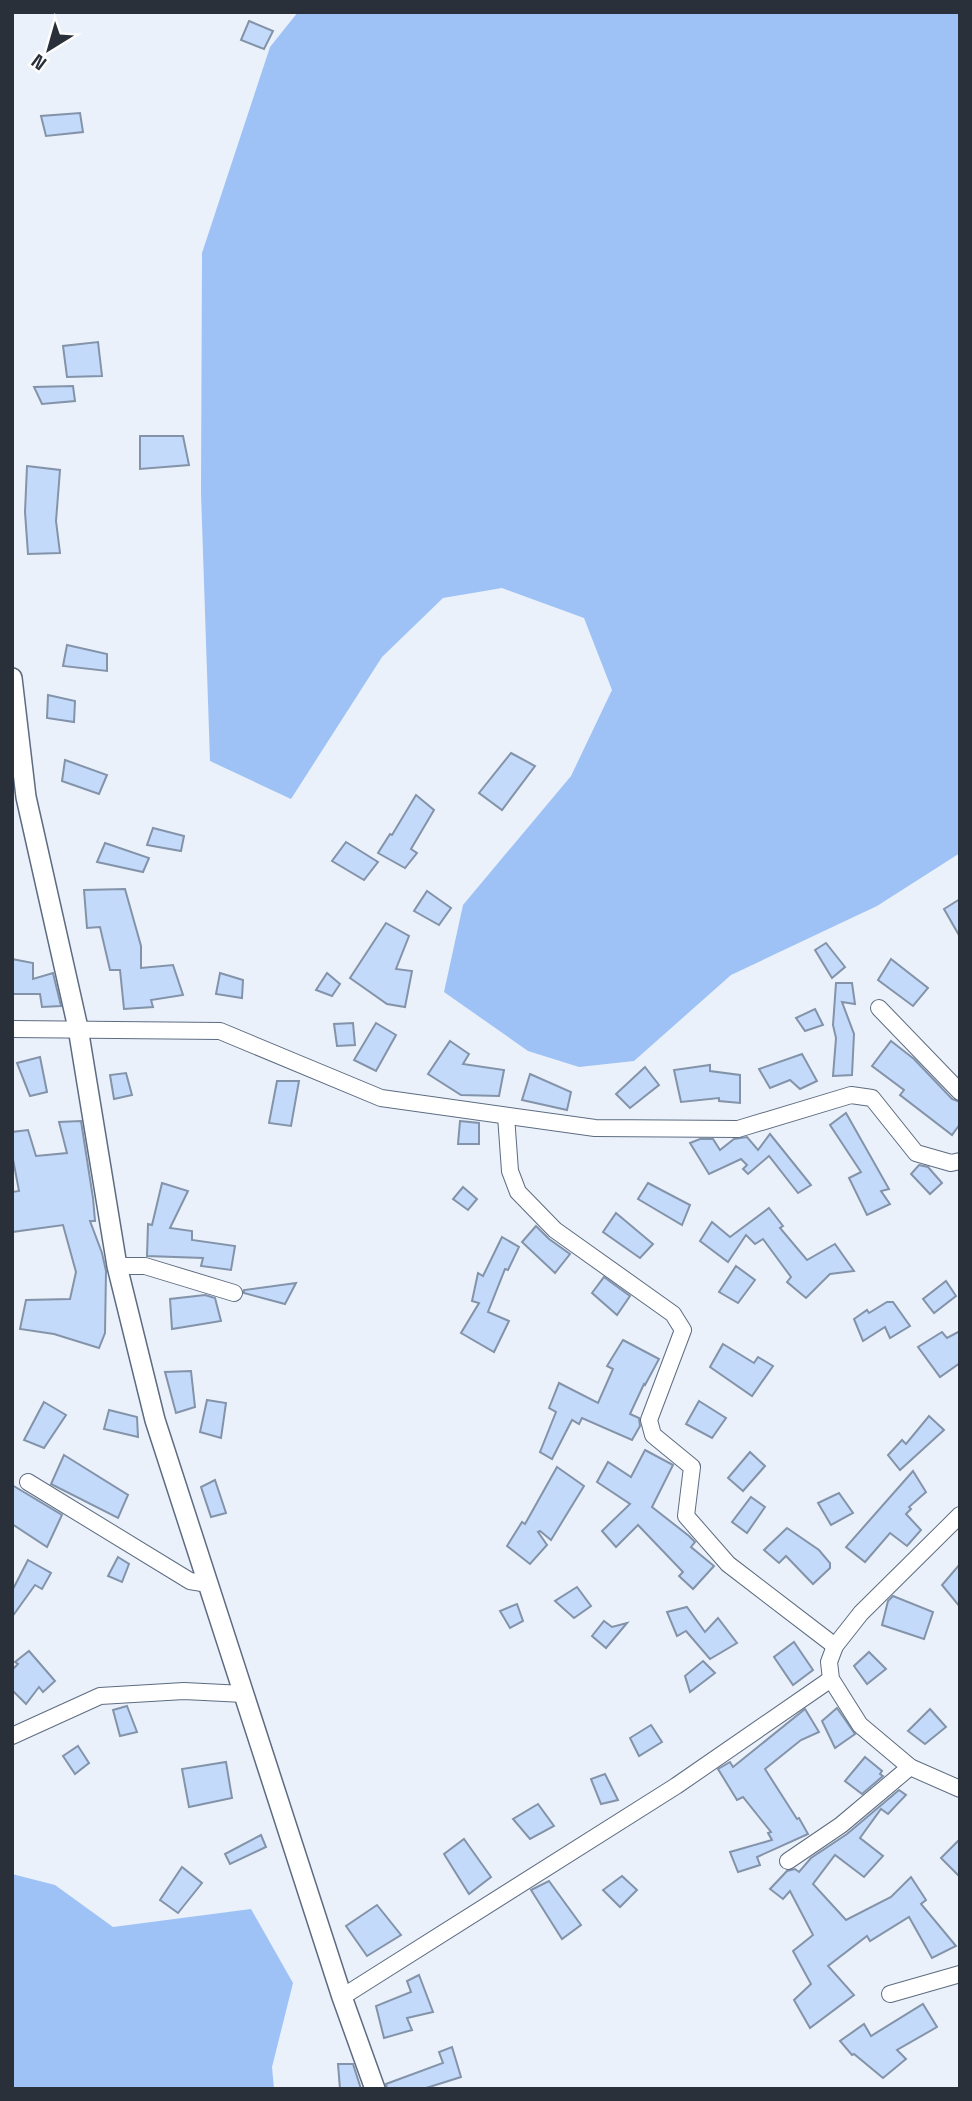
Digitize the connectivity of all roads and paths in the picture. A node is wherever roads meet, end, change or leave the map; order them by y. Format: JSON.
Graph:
{"nodes":[{"id":1,"x":12,"y":678,"type":"edge"},
{"id":2,"x":878,"y":1008,"type":"dead end"},
{"id":3,"x":78,"y":1028,"type":"junction"},
{"id":4,"x":12,"y":1030,"type":"edge"},
{"id":5,"x":960,"y":1092,"type":"edge"},
{"id":6,"x":506,"y":1116,"type":"junction"},
{"id":7,"x":960,"y":1161,"type":"edge"},
{"id":8,"x":117,"y":1266,"type":"junction"},
{"id":9,"x":234,"y":1293,"type":"dead end"},
{"id":10,"x":28,"y":1482,"type":"dead end"},
{"id":11,"x":960,"y":1515,"type":"edge"},
{"id":12,"x":208,"y":1584,"type":"junction"},
{"id":13,"x":835,"y":1646,"type":"junction"},
{"id":14,"x":831,"y":1679,"type":"junction"},
{"id":15,"x":244,"y":1693,"type":"junction"},
{"id":16,"x":12,"y":1736,"type":"edge"},
{"id":17,"x":910,"y":1767,"type":"junction"},
{"id":18,"x":960,"y":1789,"type":"edge"},
{"id":19,"x":788,"y":1861,"type":"dead end"},
{"id":20,"x":960,"y":1974,"type":"edge"},
{"id":21,"x":890,"y":1994,"type":"dead end"},
{"id":22,"x":342,"y":1997,"type":"junction"},
{"id":23,"x":375,"y":2089,"type":"edge"}],
"edges":[{"from":1,"to":3,"type":"street"},
{"from":2,"to":5,"type":"street"},
{"from":3,"to":4,"type":"street"},
{"from":3,"to":6,"type":"street"},
{"from":3,"to":8,"type":"street"},
{"from":6,"to":7,"type":"street"},
{"from":6,"to":13,"type":"street"},
{"from":8,"to":9,"type":"street"},
{"from":8,"to":12,"type":"street"},
{"from":10,"to":12,"type":"street"},
{"from":11,"to":13,"type":"street"},
{"from":12,"to":15,"type":"street"},
{"from":13,"to":14,"type":"street"},
{"from":14,"to":17,"type":"street"},
{"from":14,"to":22,"type":"street"},
{"from":15,"to":16,"type":"street"},
{"from":15,"to":22,"type":"street"},
{"from":17,"to":18,"type":"street"},
{"from":17,"to":19,"type":"street"},
{"from":20,"to":21,"type":"street"},
{"from":22,"to":23,"type":"street"}]}
